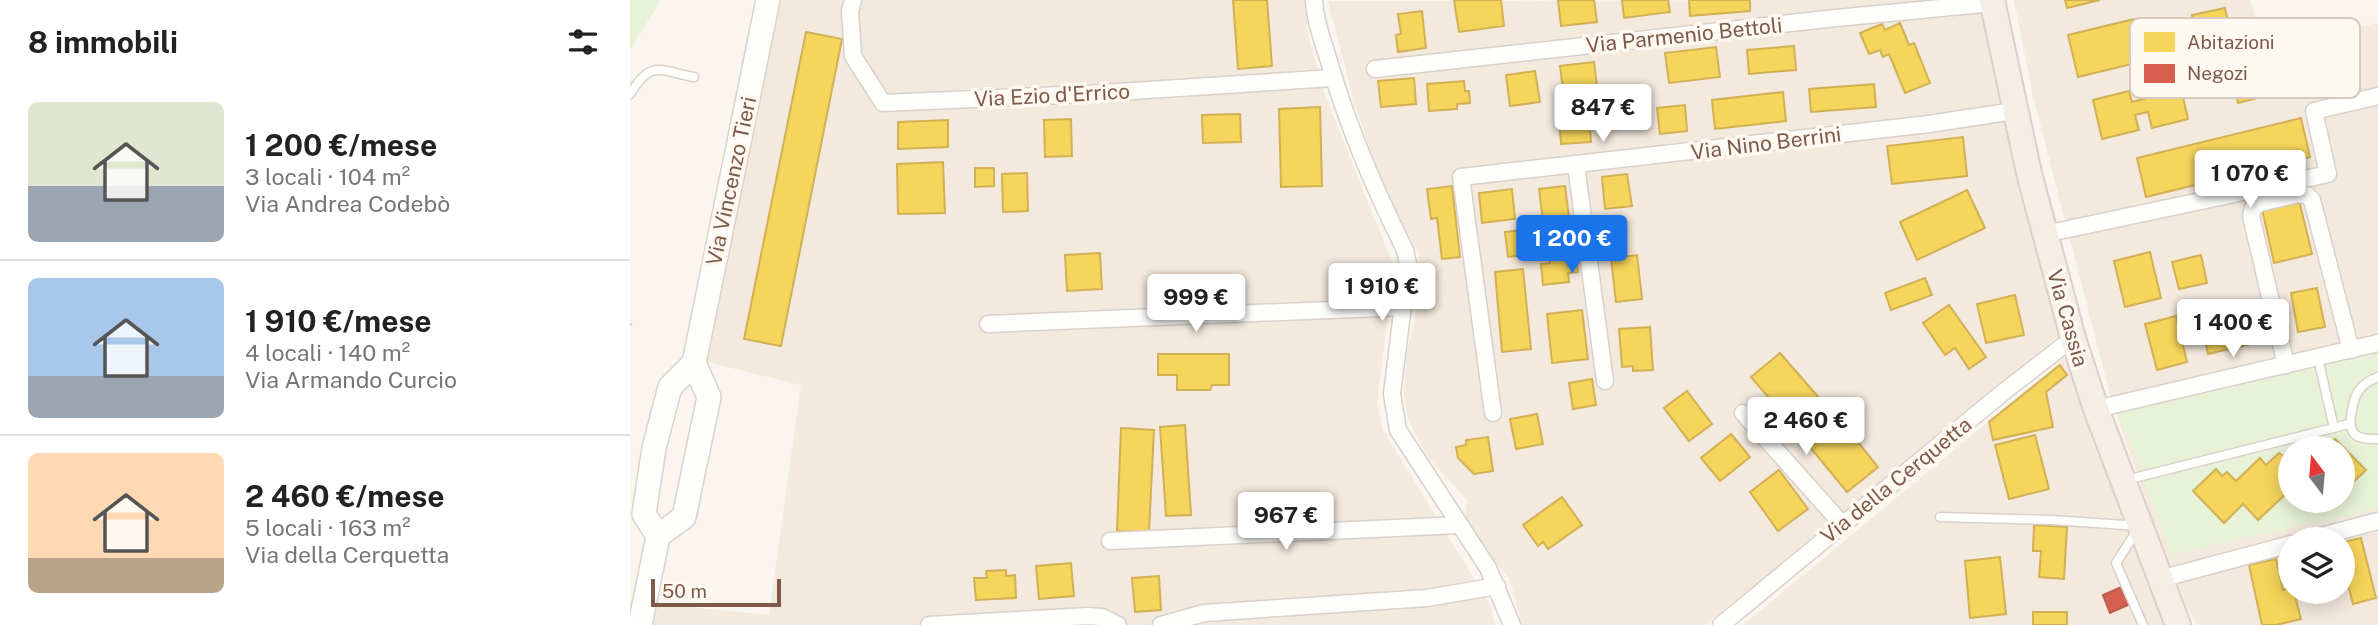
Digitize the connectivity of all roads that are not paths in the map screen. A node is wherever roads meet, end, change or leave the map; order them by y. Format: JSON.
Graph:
{"nodes":[{"id":1,"x":768,"y":0,"type":"edge"},
{"id":2,"x":853,"y":0,"type":"edge"},
{"id":3,"x":1314,"y":0,"type":"edge"},
{"id":4,"x":1992,"y":2,"type":"edge"},
{"id":5,"x":1375,"y":69,"type":"dead end"},
{"id":6,"x":694,"y":77,"type":"dead end"},
{"id":7,"x":1333,"y":78,"type":"junction"},
{"id":8,"x":630,"y":94,"type":"edge"},
{"id":9,"x":2378,"y":96,"type":"edge"},
{"id":10,"x":2014,"y":111,"type":"junction"},
{"id":11,"x":1576,"y":165,"type":"junction"},
{"id":12,"x":2045,"y":234,"type":"junction"},
{"id":13,"x":1403,"y":307,"type":"junction"},
{"id":14,"x":988,"y":324,"type":"dead end"},
{"id":15,"x":2073,"y":338,"type":"junction"},
{"id":16,"x":2378,"y":343,"type":"edge"},
{"id":17,"x":2351,"y":349,"type":"junction"},
{"id":18,"x":694,"y":363,"type":"junction"},
{"id":19,"x":2286,"y":365,"type":"junction"},
{"id":20,"x":2320,"y":367,"type":"dead end"},
{"id":21,"x":2378,"y":377,"type":"edge"},
{"id":22,"x":1605,"y":381,"type":"dead end"},
{"id":23,"x":669,"y":390,"type":"junction"},
{"id":24,"x":709,"y":397,"type":"junction"},
{"id":25,"x":2096,"y":409,"type":"junction"},
{"id":26,"x":1493,"y":413,"type":"dead end"},
{"id":27,"x":1743,"y":414,"type":"dead end"},
{"id":28,"x":2349,"y":424,"type":"junction"},
{"id":29,"x":2334,"y":428,"type":"junction"},
{"id":30,"x":2378,"y":439,"type":"edge"},
{"id":31,"x":2123,"y":480,"type":"junction"},
{"id":32,"x":646,"y":504,"type":"junction"},
{"id":33,"x":684,"y":512,"type":"junction"},
{"id":34,"x":1940,"y":517,"type":"dead end"},
{"id":35,"x":2378,"y":521,"type":"edge"},
{"id":36,"x":1842,"y":524,"type":"junction"},
{"id":37,"x":1460,"y":525,"type":"junction"},
{"id":38,"x":2140,"y":526,"type":"junction"},
{"id":39,"x":2355,"y":527,"type":"edge"},
{"id":40,"x":658,"y":536,"type":"junction"},
{"id":41,"x":1110,"y":541,"type":"dead end"},
{"id":42,"x":2278,"y":547,"type":"edge"},
{"id":43,"x":2160,"y":579,"type":"junction"},
{"id":44,"x":1497,"y":586,"type":"junction"},
{"id":45,"x":637,"y":613,"type":"edge"},
{"id":46,"x":929,"y":625,"type":"edge"},
{"id":47,"x":1118,"y":625,"type":"edge"},
{"id":48,"x":1161,"y":625,"type":"edge"},
{"id":49,"x":1512,"y":625,"type":"edge"},
{"id":50,"x":1721,"y":625,"type":"edge"},
{"id":51,"x":2143,"y":625,"type":"edge"},
{"id":52,"x":2178,"y":625,"type":"edge"}],
"edges":[{"from":1,"to":18,"type":"street","name":"Via Vincenzo Tieri"},
{"from":2,"to":7,"type":"street","name":"Via Ezio d'Errico"},
{"from":3,"to":7,"type":"street"},
{"from":4,"to":5,"type":"street","name":"Via Parmenio Bettoli"},
{"from":4,"to":10,"type":"main road","name":"Via Cassia"},
{"from":6,"to":8,"type":"lane"},
{"from":7,"to":13,"type":"street"},
{"from":9,"to":12,"type":"street"},
{"from":10,"to":11,"type":"street","name":"Via Nino Berrini"},
{"from":10,"to":12,"type":"main road","name":"Via Cassia"},
{"from":11,"to":22,"type":"street"},
{"from":11,"to":26,"type":"street","name":"Via Nino Berrini"},
{"from":12,"to":15,"type":"main road","name":"Via Cassia"},
{"from":13,"to":14,"type":"street"},
{"from":13,"to":37,"type":"street"},
{"from":15,"to":25,"type":"main road","name":"Via Cassia"},
{"from":15,"to":36,"type":"street","name":"Via della Cerquetta"},
{"from":16,"to":17,"type":"street"},
{"from":17,"to":19,"type":"street"},
{"from":17,"to":19,"type":"street"},
{"from":18,"to":23,"type":"street"},
{"from":18,"to":24,"type":"street"},
{"from":19,"to":25,"type":"street"},
{"from":20,"to":29,"type":"lane"},
{"from":21,"to":28,"type":"lane"},
{"from":23,"to":24,"type":"street"},
{"from":23,"to":32,"type":"street"},
{"from":24,"to":33,"type":"street"},
{"from":25,"to":31,"type":"main road","name":"Via Cassia"},
{"from":27,"to":36,"type":"street"},
{"from":28,"to":29,"type":"lane"},
{"from":28,"to":30,"type":"lane"},
{"from":29,"to":31,"type":"lane"},
{"from":31,"to":38,"type":"main road","name":"Via Cassia"},
{"from":32,"to":33,"type":"street"},
{"from":32,"to":40,"type":"street"},
{"from":33,"to":40,"type":"street"},
{"from":34,"to":38,"type":"lane"},
{"from":35,"to":39,"type":"street"},
{"from":36,"to":50,"type":"street","name":"Via della Cerquetta"},
{"from":37,"to":41,"type":"street"},
{"from":37,"to":44,"type":"street"},
{"from":38,"to":43,"type":"main road","name":"Via Cassia"},
{"from":38,"to":51,"type":"lane"},
{"from":40,"to":45,"type":"street"},
{"from":42,"to":43,"type":"street"},
{"from":43,"to":52,"type":"main road","name":"Via Cassia"},
{"from":44,"to":48,"type":"street"},
{"from":44,"to":49,"type":"street"},
{"from":46,"to":47,"type":"street"}]}
